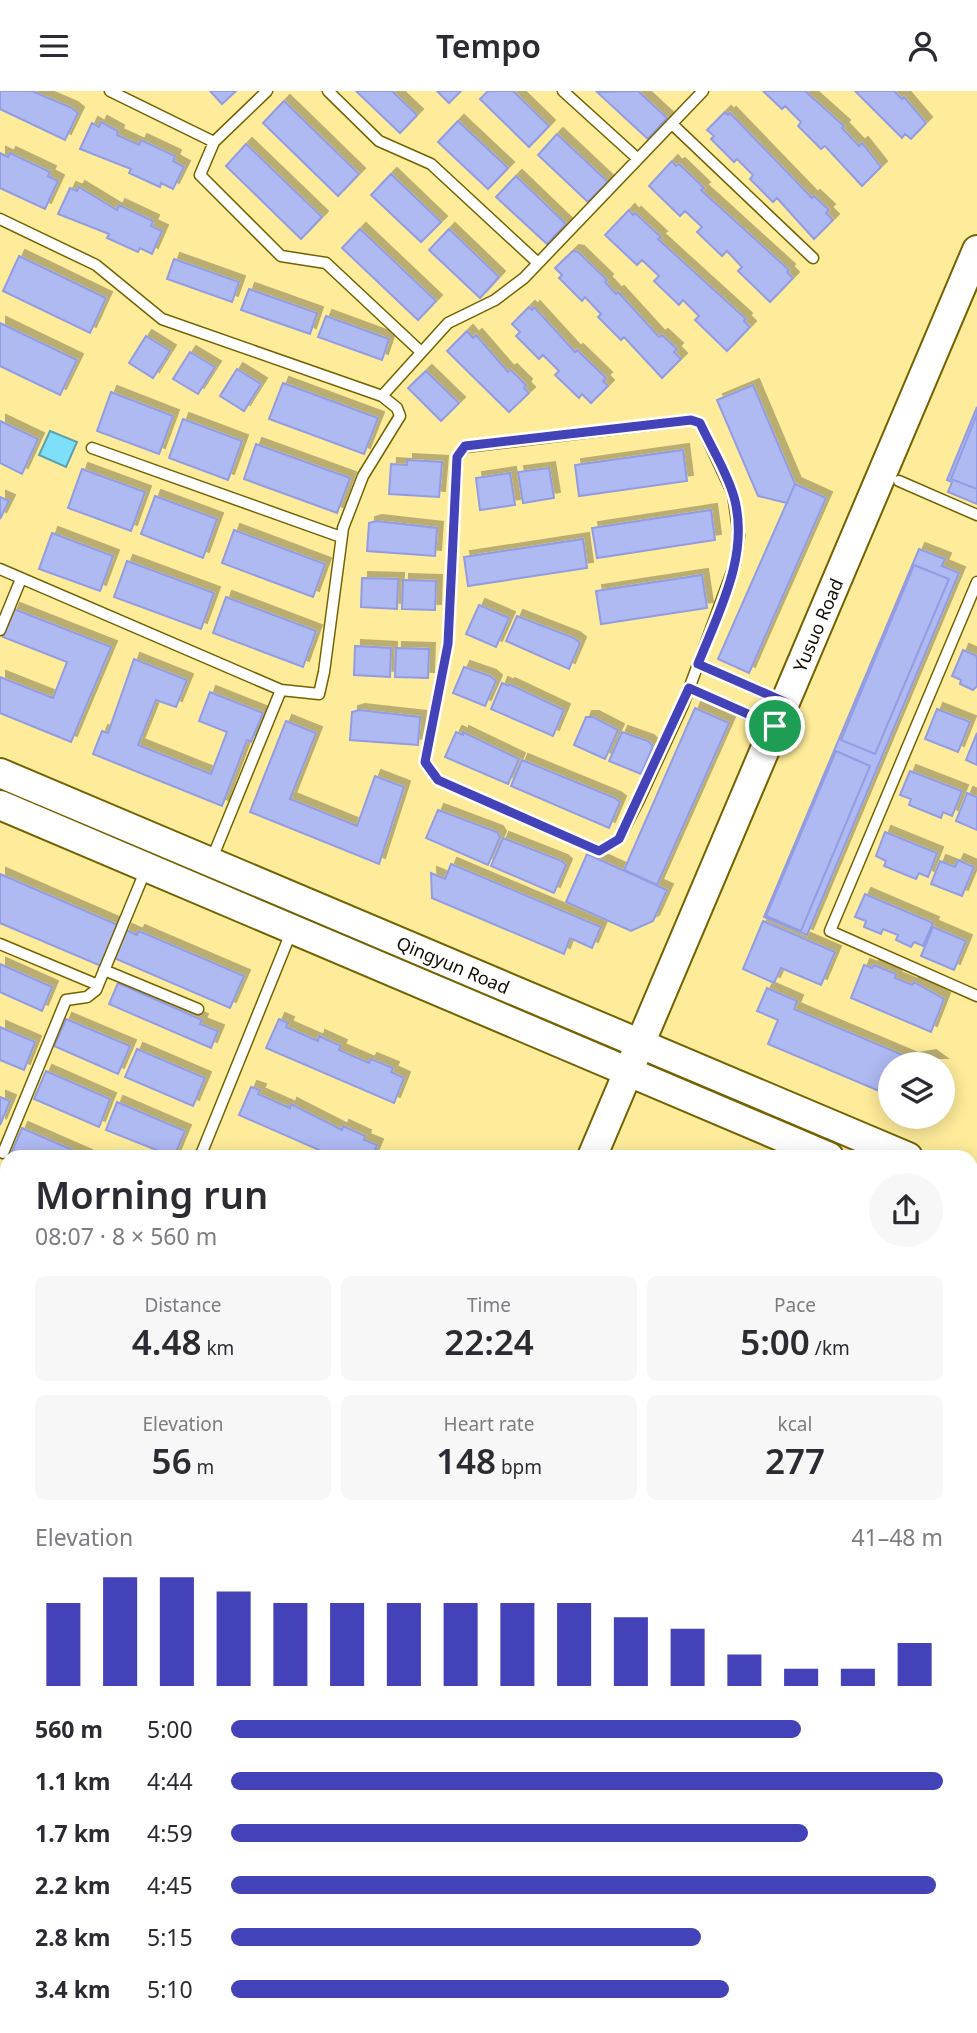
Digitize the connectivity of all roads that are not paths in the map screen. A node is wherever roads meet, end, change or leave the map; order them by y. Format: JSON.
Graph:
{"nodes":[{"id":1,"x":110,"y":91,"type":"edge"},
{"id":2,"x":267,"y":91,"type":"edge"},
{"id":3,"x":328,"y":91,"type":"edge"},
{"id":4,"x":563,"y":91,"type":"edge"},
{"id":5,"x":703,"y":91,"type":"edge"},
{"id":6,"x":672,"y":124,"type":"junction"},
{"id":7,"x":214,"y":142,"type":"junction"},
{"id":8,"x":638,"y":159,"type":"junction"},
{"id":9,"x":0,"y":219,"type":"edge"},
{"id":10,"x":977,"y":250,"type":"edge"},
{"id":11,"x":813,"y":258,"type":"dead end"},
{"id":12,"x":538,"y":263,"type":"junction"},
{"id":13,"x":977,"y":299,"type":"edge"},
{"id":14,"x":421,"y":351,"type":"junction"},
{"id":15,"x":382,"y":396,"type":"junction"},
{"id":16,"x":92,"y":448,"type":"dead end"},
{"id":17,"x":899,"y":481,"type":"junction"},
{"id":18,"x":977,"y":515,"type":"edge"},
{"id":19,"x":341,"y":537,"type":"junction"},
{"id":20,"x":0,"y":569,"type":"edge"},
{"id":21,"x":21,"y":579,"type":"junction"},
{"id":22,"x":977,"y":582,"type":"edge"},
{"id":23,"x":0,"y":630,"type":"edge"},
{"id":24,"x":698,"y":664,"type":"junction"},
{"id":25,"x":689,"y":688,"type":"junction"},
{"id":26,"x":281,"y":690,"type":"junction"},
{"id":27,"x":780,"y":714,"type":"junction"},
{"id":28,"x":0,"y":773,"type":"edge"},
{"id":29,"x":0,"y":806,"type":"edge"},
{"id":30,"x":211,"y":862,"type":"junction"},
{"id":31,"x":147,"y":868,"type":"junction"},
{"id":32,"x":292,"y":929,"type":"junction"},
{"id":33,"x":0,"y":944,"type":"edge"},
{"id":34,"x":104,"y":970,"type":"junction"},
{"id":35,"x":98,"y":985,"type":"junction"},
{"id":36,"x":977,"y":996,"type":"edge"},
{"id":37,"x":198,"y":1009,"type":"dead end"},
{"id":38,"x":649,"y":1047,"type":"junction"},
{"id":39,"x":637,"y":1075,"type":"junction"},
{"id":40,"x":4,"y":1150,"type":"edge"},
{"id":41,"x":203,"y":1150,"type":"edge"},
{"id":42,"x":596,"y":1150,"type":"edge"},
{"id":43,"x":615,"y":1150,"type":"edge"},
{"id":44,"x":813,"y":1150,"type":"edge"},
{"id":45,"x":892,"y":1150,"type":"edge"}],
"edges":[{"from":1,"to":7,"type":"lane"},
{"from":2,"to":7,"type":"lane"},
{"from":3,"to":12,"type":"lane"},
{"from":4,"to":8,"type":"lane"},
{"from":5,"to":6,"type":"lane"},
{"from":6,"to":8,"type":"lane"},
{"from":6,"to":11,"type":"lane"},
{"from":7,"to":14,"type":"lane"},
{"from":8,"to":12,"type":"lane"},
{"from":9,"to":15,"type":"lane"},
{"from":10,"to":27,"type":"street","name":"Yusuo Road"},
{"from":12,"to":14,"type":"lane"},
{"from":13,"to":17,"type":"street","name":"Yusuo Road"},
{"from":14,"to":15,"type":"lane"},
{"from":15,"to":19,"type":"lane"},
{"from":16,"to":19,"type":"lane"},
{"from":17,"to":18,"type":"lane"},
{"from":17,"to":38,"type":"street","name":"Yusuo Road"},
{"from":19,"to":26,"type":"lane"},
{"from":20,"to":21,"type":"lane"},
{"from":21,"to":23,"type":"lane"},
{"from":21,"to":26,"type":"lane"},
{"from":22,"to":36,"type":"lane"},
{"from":24,"to":25,"type":"lane"},
{"from":24,"to":25,"type":"lane"},
{"from":24,"to":27,"type":"lane"},
{"from":25,"to":27,"type":"lane"},
{"from":26,"to":30,"type":"lane"},
{"from":27,"to":38,"type":"street","name":"Yusuo Road"},
{"from":28,"to":30,"type":"street","name":"Qingyun Road"},
{"from":29,"to":31,"type":"street","name":"Qingyun Road"},
{"from":30,"to":38,"type":"street","name":"Qingyun Road"},
{"from":31,"to":32,"type":"street","name":"Qingyun Road"},
{"from":31,"to":34,"type":"lane"},
{"from":32,"to":39,"type":"street","name":"Qingyun Road"},
{"from":32,"to":41,"type":"lane"},
{"from":33,"to":35,"type":"lane"},
{"from":34,"to":35,"type":"lane"},
{"from":34,"to":37,"type":"lane"},
{"from":35,"to":40,"type":"lane"},
{"from":38,"to":39,"type":"street","name":"Yusuo Road"},
{"from":38,"to":45,"type":"street","name":"Qingyun Road"},
{"from":39,"to":42,"type":"street","name":"Yusuo Road"},
{"from":39,"to":43,"type":"street","name":"Yusuo Road"},
{"from":39,"to":44,"type":"street","name":"Qingyun Road"}]}
